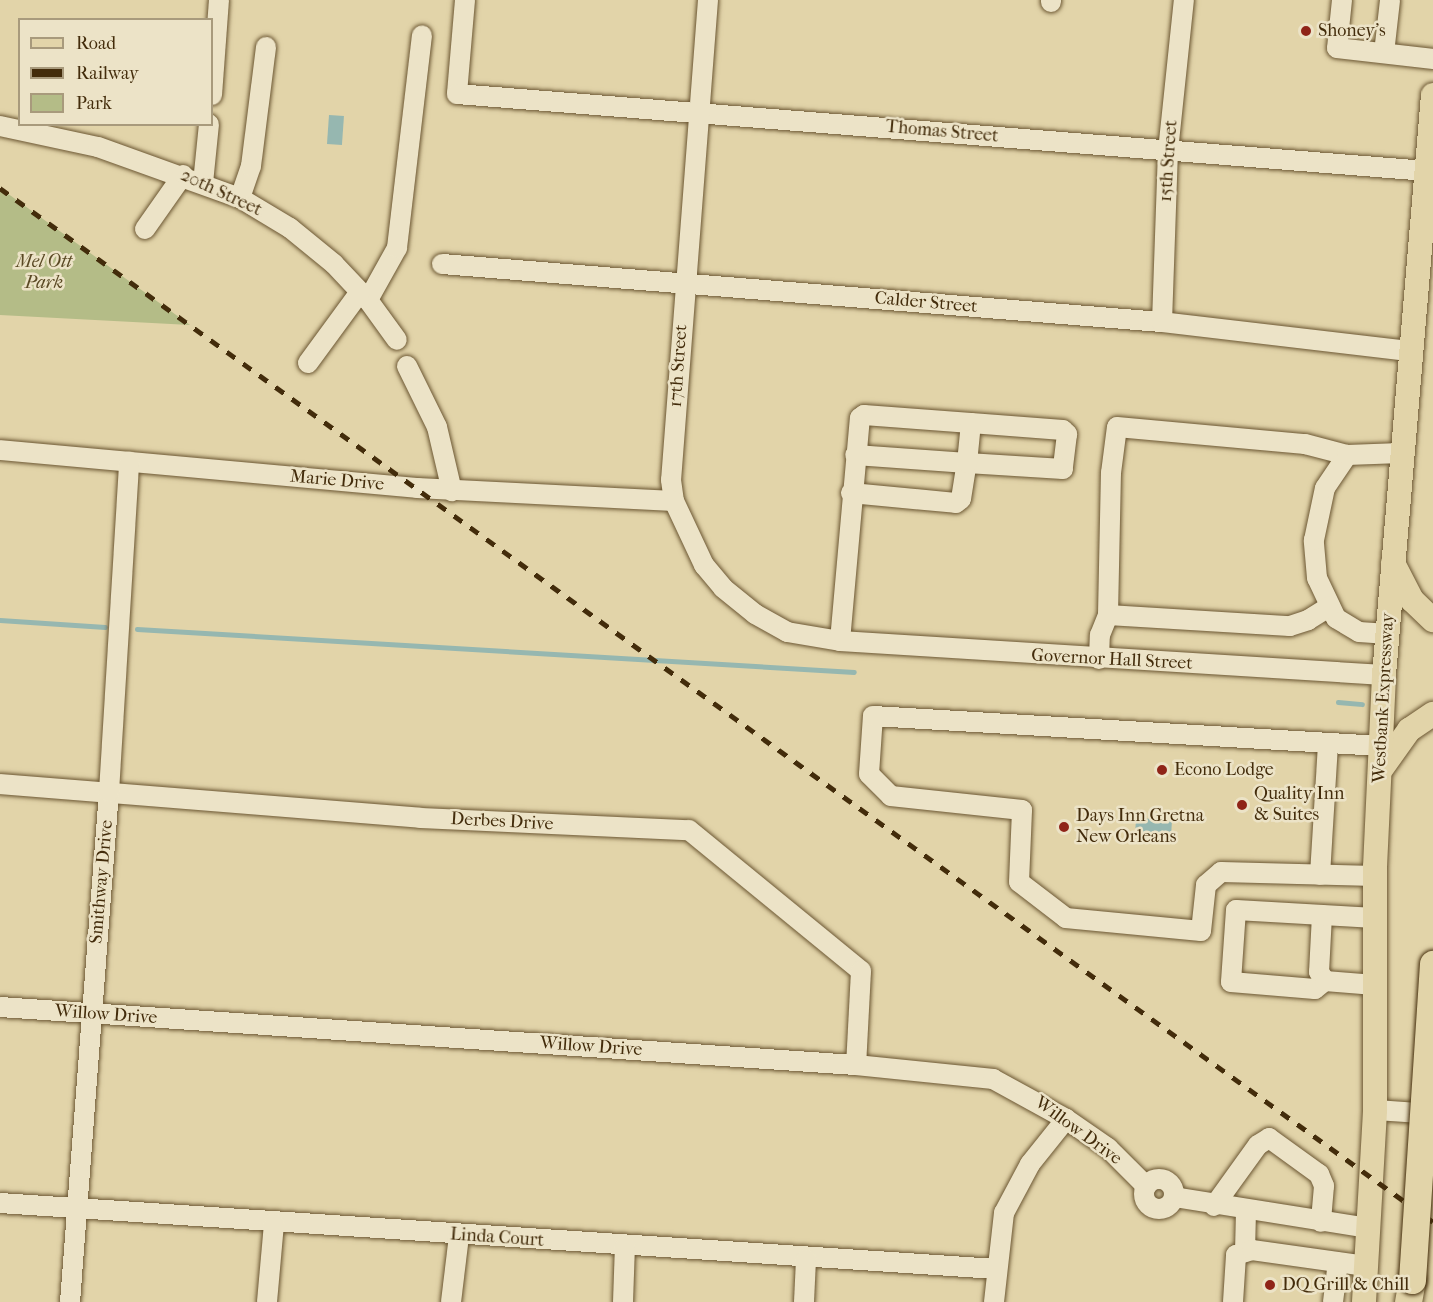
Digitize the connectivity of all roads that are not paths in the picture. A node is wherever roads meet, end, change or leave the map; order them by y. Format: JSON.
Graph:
{"nodes":[{"id":1,"x":219,"y":0,"type":"edge"},
{"id":2,"x":465,"y":0,"type":"edge"},
{"id":3,"x":708,"y":0,"type":"edge"},
{"id":4,"x":1184,"y":0,"type":"edge"},
{"id":5,"x":1342,"y":0,"type":"edge"},
{"id":6,"x":1390,"y":0,"type":"edge"},
{"id":7,"x":422,"y":35,"type":"dead end"},
{"id":8,"x":266,"y":47,"type":"dead end"},
{"id":9,"x":1384,"y":53,"type":"junction"},
{"id":10,"x":1433,"y":59,"type":"edge"},
{"id":11,"x":213,"y":81,"type":"edge"},
{"id":12,"x":1433,"y":95,"type":"edge"},
{"id":13,"x":697,"y":112,"type":"junction"},
{"id":14,"x":0,"y":126,"type":"edge"},
{"id":15,"x":209,"y":126,"type":"edge"},
{"id":16,"x":1168,"y":151,"type":"junction"},
{"id":17,"x":1426,"y":171,"type":"junction"},
{"id":18,"x":183,"y":175,"type":"junction"},
{"id":19,"x":203,"y":183,"type":"junction"},
{"id":20,"x":240,"y":198,"type":"junction"},
{"id":21,"x":145,"y":229,"type":"dead end"},
{"id":22,"x":442,"y":264,"type":"dead end"},
{"id":23,"x":684,"y":284,"type":"junction"},
{"id":24,"x":364,"y":296,"type":"junction"},
{"id":25,"x":1162,"y":322,"type":"junction"},
{"id":26,"x":397,"y":340,"type":"dead end"},
{"id":27,"x":1409,"y":351,"type":"junction"},
{"id":28,"x":308,"y":363,"type":"dead end"},
{"id":29,"x":407,"y":366,"type":"dead end"},
{"id":30,"x":971,"y":423,"type":"junction"},
{"id":31,"x":0,"y":450,"type":"edge"},
{"id":32,"x":1401,"y":453,"type":"junction"},
{"id":33,"x":855,"y":455,"type":"junction"},
{"id":34,"x":1347,"y":455,"type":"junction"},
{"id":35,"x":129,"y":462,"type":"junction"},
{"id":36,"x":967,"y":464,"type":"junction"},
{"id":37,"x":452,"y":490,"type":"junction"},
{"id":38,"x":851,"y":493,"type":"junction"},
{"id":39,"x":674,"y":501,"type":"junction"},
{"id":40,"x":1393,"y":562,"type":"junction"},
{"id":41,"x":1330,"y":606,"type":"junction"},
{"id":42,"x":1108,"y":615,"type":"junction"},
{"id":43,"x":1433,"y":620,"type":"edge"},
{"id":44,"x":1388,"y":634,"type":"junction"},
{"id":45,"x":840,"y":641,"type":"junction"},
{"id":46,"x":1099,"y":659,"type":"junction"},
{"id":47,"x":1384,"y":675,"type":"junction"},
{"id":48,"x":1433,"y":714,"type":"edge"},
{"id":49,"x":1328,"y":743,"type":"junction"},
{"id":50,"x":1381,"y":746,"type":"junction"},
{"id":51,"x":1380,"y":772,"type":"junction"},
{"id":52,"x":0,"y":784,"type":"edge"},
{"id":53,"x":109,"y":792,"type":"junction"},
{"id":54,"x":1320,"y":875,"type":"junction"},
{"id":55,"x":1375,"y":876,"type":"junction"},
{"id":56,"x":1322,"y":915,"type":"junction"},
{"id":57,"x":1375,"y":918,"type":"junction"},
{"id":58,"x":1433,"y":964,"type":"edge"},
{"id":59,"x":1325,"y":981,"type":"junction"},
{"id":60,"x":1375,"y":985,"type":"junction"},
{"id":61,"x":0,"y":1007,"type":"edge"},
{"id":62,"x":91,"y":1014,"type":"junction"},
{"id":63,"x":856,"y":1065,"type":"junction"},
{"id":64,"x":1375,"y":1110,"type":"junction"},
{"id":65,"x":1433,"y":1114,"type":"edge"},
{"id":66,"x":1066,"y":1119,"type":"junction"},
{"id":67,"x":0,"y":1203,"type":"edge"},
{"id":68,"x":1214,"y":1206,"type":"junction"},
{"id":69,"x":75,"y":1210,"type":"junction"},
{"id":70,"x":1246,"y":1210,"type":"junction"},
{"id":71,"x":1321,"y":1222,"type":"junction"},
{"id":72,"x":274,"y":1223,"type":"junction"},
{"id":73,"x":1368,"y":1228,"type":"junction"},
{"id":74,"x":459,"y":1236,"type":"junction"},
{"id":75,"x":625,"y":1246,"type":"junction"},
{"id":76,"x":1245,"y":1252,"type":"junction"},
{"id":77,"x":806,"y":1259,"type":"junction"},
{"id":78,"x":1338,"y":1262,"type":"junction"},
{"id":79,"x":1366,"y":1266,"type":"junction"},
{"id":80,"x":995,"y":1269,"type":"junction"},
{"id":81,"x":1411,"y":1295,"type":"edge"},
{"id":82,"x":70,"y":1302,"type":"edge"},
{"id":83,"x":267,"y":1302,"type":"edge"},
{"id":84,"x":451,"y":1302,"type":"edge"},
{"id":85,"x":623,"y":1302,"type":"edge"},
{"id":86,"x":804,"y":1302,"type":"edge"},
{"id":87,"x":994,"y":1302,"type":"edge"},
{"id":88,"x":1233,"y":1302,"type":"edge"},
{"id":89,"x":1334,"y":1302,"type":"edge"},
{"id":90,"x":1364,"y":1302,"type":"edge"}],
"edges":[{"from":1,"to":11,"type":"street"},
{"from":2,"to":13,"type":"street","name":"Thomas Street"},
{"from":3,"to":13,"type":"street","name":"17th Street"},
{"from":4,"to":16,"type":"street","name":"15th Street"},
{"from":5,"to":9,"type":"street"},
{"from":6,"to":9,"type":"street"},
{"from":7,"to":24,"type":"street"},
{"from":8,"to":20,"type":"street"},
{"from":9,"to":10,"type":"street"},
{"from":12,"to":17,"type":"main road","name":"Westbank Expressway"},
{"from":13,"to":16,"type":"street","name":"Thomas Street"},
{"from":13,"to":23,"type":"street","name":"17th Street"},
{"from":14,"to":18,"type":"street","name":"20th Street"},
{"from":15,"to":19,"type":"street"},
{"from":16,"to":17,"type":"street","name":"Thomas Street"},
{"from":16,"to":25,"type":"street","name":"15th Street"},
{"from":17,"to":27,"type":"main road","name":"Westbank Expressway"},
{"from":18,"to":19,"type":"street","name":"20th Street"},
{"from":18,"to":21,"type":"street"},
{"from":19,"to":20,"type":"street","name":"20th Street"},
{"from":20,"to":24,"type":"street","name":"20th Street"},
{"from":22,"to":23,"type":"street","name":"Calder Street"},
{"from":23,"to":25,"type":"street","name":"Calder Street"},
{"from":23,"to":39,"type":"street","name":"17th Street"},
{"from":24,"to":26,"type":"street","name":"20th Street"},
{"from":24,"to":28,"type":"street"},
{"from":25,"to":27,"type":"street","name":"Calder Street"},
{"from":27,"to":32,"type":"main road","name":"Westbank Expressway"},
{"from":29,"to":37,"type":"street"},
{"from":30,"to":33,"type":"street"},
{"from":30,"to":36,"type":"street"},
{"from":30,"to":36,"type":"street"},
{"from":31,"to":35,"type":"street","name":"Marie Drive"},
{"from":32,"to":34,"type":"street"},
{"from":32,"to":40,"type":"main road","name":"Westbank Expressway"},
{"from":33,"to":36,"type":"street"},
{"from":33,"to":38,"type":"street"},
{"from":34,"to":41,"type":"street"},
{"from":34,"to":42,"type":"street"},
{"from":35,"to":37,"type":"street","name":"Marie Drive"},
{"from":35,"to":53,"type":"street","name":"Smithway Drive"},
{"from":36,"to":38,"type":"street"},
{"from":37,"to":39,"type":"street","name":"Marie Drive"},
{"from":38,"to":45,"type":"street"},
{"from":39,"to":45,"type":"street","name":"17th Street"},
{"from":40,"to":43,"type":"main road"},
{"from":40,"to":44,"type":"main road","name":"Westbank Expressway"},
{"from":41,"to":42,"type":"street"},
{"from":41,"to":44,"type":"street"},
{"from":42,"to":46,"type":"street"},
{"from":44,"to":47,"type":"main road","name":"Westbank Expressway"},
{"from":45,"to":46,"type":"street","name":"Governor Hall Street"},
{"from":46,"to":47,"type":"street","name":"Governor Hall Street"},
{"from":47,"to":50,"type":"main road","name":"Westbank Expressway"},
{"from":48,"to":51,"type":"main road"},
{"from":49,"to":50,"type":"street"},
{"from":49,"to":54,"type":"street"},
{"from":49,"to":54,"type":"street"},
{"from":50,"to":51,"type":"main road","name":"Westbank Expressway"},
{"from":51,"to":55,"type":"main road","name":"Westbank Expressway"},
{"from":52,"to":53,"type":"street","name":"Derbes Drive"},
{"from":53,"to":62,"type":"street","name":"Smithway Drive"},
{"from":53,"to":63,"type":"street","name":"Derbes Drive"},
{"from":54,"to":55,"type":"street"},
{"from":55,"to":57,"type":"main road","name":"Westbank Expressway"},
{"from":56,"to":57,"type":"street"},
{"from":56,"to":59,"type":"street"},
{"from":56,"to":59,"type":"street"},
{"from":57,"to":60,"type":"main road","name":"Westbank Expressway"},
{"from":58,"to":81,"type":"highway","bridge":true},
{"from":59,"to":60,"type":"street"},
{"from":60,"to":64,"type":"main road","name":"Westbank Expressway"},
{"from":61,"to":62,"type":"street","name":"Willow Drive"},
{"from":62,"to":63,"type":"street","name":"Willow Drive"},
{"from":62,"to":69,"type":"street","name":"Smithway Drive"},
{"from":63,"to":66,"type":"street","name":"Willow Drive"},
{"from":64,"to":65,"type":"street"},
{"from":64,"to":73,"type":"main road","name":"Westbank Expressway"},
{"from":66,"to":68,"type":"street","name":"Willow Drive"},
{"from":66,"to":80,"type":"street"},
{"from":67,"to":69,"type":"street","name":"Linda Court"},
{"from":68,"to":70,"type":"street","name":"Willow Drive"},
{"from":68,"to":71,"type":"street"},
{"from":69,"to":72,"type":"street","name":"Linda Court"},
{"from":69,"to":82,"type":"street","name":"Smithway Drive"},
{"from":70,"to":71,"type":"street","name":"Willow Drive"},
{"from":70,"to":76,"type":"street"},
{"from":71,"to":73,"type":"street","name":"Willow Drive"},
{"from":72,"to":74,"type":"street","name":"Linda Court"},
{"from":72,"to":83,"type":"street"},
{"from":73,"to":79,"type":"main road","name":"Westbank Expressway"},
{"from":74,"to":75,"type":"street","name":"Linda Court"},
{"from":74,"to":84,"type":"street"},
{"from":75,"to":77,"type":"street","name":"Linda Court"},
{"from":75,"to":85,"type":"street"},
{"from":76,"to":78,"type":"street"},
{"from":76,"to":88,"type":"street"},
{"from":77,"to":80,"type":"street","name":"Linda Court"},
{"from":77,"to":86,"type":"street"},
{"from":78,"to":79,"type":"street"},
{"from":78,"to":89,"type":"street"},
{"from":79,"to":90,"type":"main road","name":"Westbank Expressway"},
{"from":80,"to":87,"type":"street"}]}
